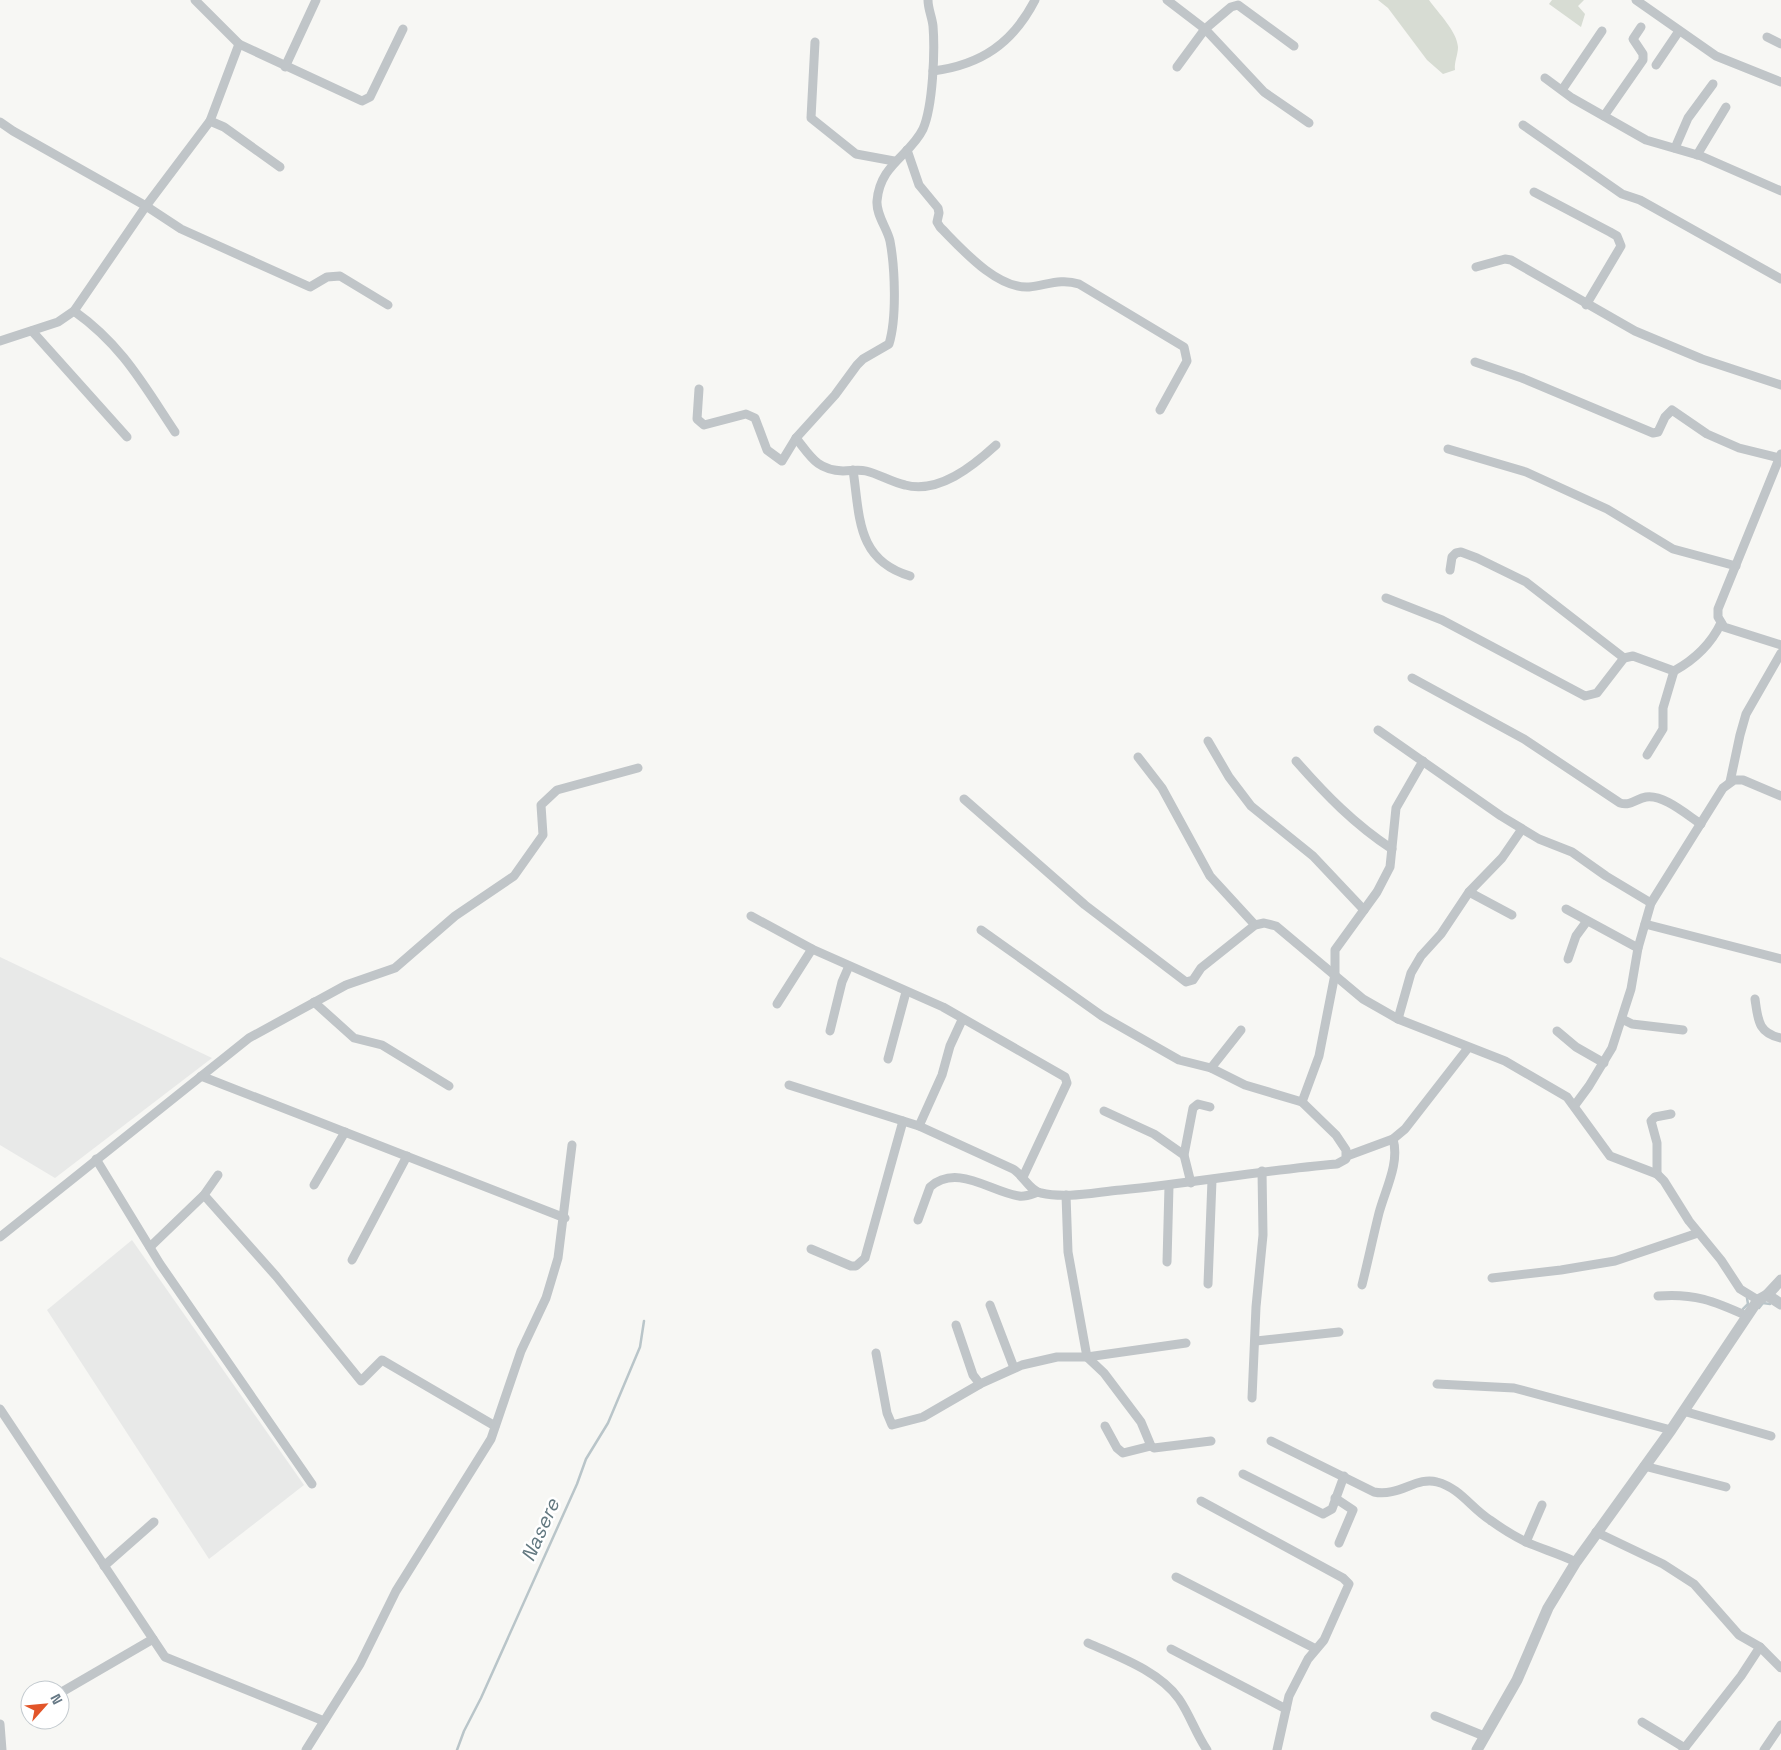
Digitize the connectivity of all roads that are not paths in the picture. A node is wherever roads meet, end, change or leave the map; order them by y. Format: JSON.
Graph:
{"nodes":[{"id":1,"x":194,"y":0,"type":"edge"},
{"id":2,"x":316,"y":0,"type":"edge"},
{"id":3,"x":928,"y":0,"type":"edge"},
{"id":4,"x":1035,"y":0,"type":"edge"},
{"id":5,"x":1167,"y":0,"type":"edge"},
{"id":6,"x":1636,"y":0,"type":"edge"},
{"id":7,"x":1641,"y":27,"type":"dead end"},
{"id":8,"x":403,"y":29,"type":"dead end"},
{"id":9,"x":1206,"y":29,"type":"junction"},
{"id":10,"x":1602,"y":31,"type":"dead end"},
{"id":11,"x":1679,"y":31,"type":"junction"},
{"id":12,"x":1767,"y":36,"type":"dead end"},
{"id":13,"x":815,"y":42,"type":"dead end"},
{"id":14,"x":239,"y":44,"type":"junction"},
{"id":15,"x":1781,"y":44,"type":"edge"},
{"id":16,"x":1294,"y":46,"type":"dead end"},
{"id":17,"x":1656,"y":65,"type":"dead end"},
{"id":18,"x":285,"y":67,"type":"junction"},
{"id":19,"x":1176,"y":67,"type":"dead end"},
{"id":20,"x":932,"y":71,"type":"junction"},
{"id":21,"x":1545,"y":78,"type":"dead end"},
{"id":22,"x":1781,"y":82,"type":"edge"},
{"id":23,"x":1713,"y":84,"type":"dead end"},
{"id":24,"x":1562,"y":90,"type":"junction"},
{"id":25,"x":1726,"y":107,"type":"dead end"},
{"id":26,"x":1604,"y":116,"type":"junction"},
{"id":27,"x":210,"y":121,"type":"junction"},
{"id":28,"x":0,"y":122,"type":"edge"},
{"id":29,"x":1309,"y":123,"type":"dead end"},
{"id":30,"x":1523,"y":125,"type":"dead end"},
{"id":31,"x":1674,"y":148,"type":"junction"},
{"id":32,"x":907,"y":150,"type":"junction"},
{"id":33,"x":1697,"y":155,"type":"junction"},
{"id":34,"x":894,"y":161,"type":"junction"},
{"id":35,"x":280,"y":166,"type":"dead end"},
{"id":36,"x":1781,"y":191,"type":"edge"},
{"id":37,"x":1534,"y":192,"type":"dead end"},
{"id":38,"x":146,"y":206,"type":"junction"},
{"id":39,"x":1476,"y":266,"type":"dead end"},
{"id":40,"x":1781,"y":278,"type":"edge"},
{"id":41,"x":388,"y":305,"type":"dead end"},
{"id":42,"x":1586,"y":305,"type":"junction"},
{"id":43,"x":74,"y":311,"type":"junction"},
{"id":44,"x":32,"y":331,"type":"junction"},
{"id":45,"x":0,"y":341,"type":"edge"},
{"id":46,"x":1475,"y":362,"type":"dead end"},
{"id":47,"x":1781,"y":385,"type":"edge"},
{"id":48,"x":699,"y":389,"type":"dead end"},
{"id":49,"x":1160,"y":410,"type":"dead end"},
{"id":50,"x":175,"y":432,"type":"dead end"},
{"id":51,"x":127,"y":437,"type":"dead end"},
{"id":52,"x":796,"y":438,"type":"junction"},
{"id":53,"x":996,"y":445,"type":"dead end"},
{"id":54,"x":1448,"y":449,"type":"dead end"},
{"id":55,"x":1780,"y":456,"type":"edge"},
{"id":56,"x":853,"y":470,"type":"junction"},
{"id":57,"x":1736,"y":566,"type":"junction"},
{"id":58,"x":1450,"y":570,"type":"dead end"},
{"id":59,"x":910,"y":576,"type":"dead end"},
{"id":60,"x":1386,"y":598,"type":"dead end"},
{"id":61,"x":1721,"y":623,"type":"junction"},
{"id":62,"x":1781,"y":645,"type":"edge"},
{"id":63,"x":1781,"y":653,"type":"edge"},
{"id":64,"x":1624,"y":658,"type":"junction"},
{"id":65,"x":1674,"y":671,"type":"junction"},
{"id":66,"x":1412,"y":678,"type":"dead end"},
{"id":67,"x":1378,"y":730,"type":"dead end"},
{"id":68,"x":1208,"y":741,"type":"dead end"},
{"id":69,"x":1647,"y":755,"type":"dead end"},
{"id":70,"x":1138,"y":757,"type":"dead end"},
{"id":71,"x":1296,"y":761,"type":"dead end"},
{"id":72,"x":1423,"y":761,"type":"junction"},
{"id":73,"x":638,"y":768,"type":"dead end"},
{"id":74,"x":1730,"y":782,"type":"junction"},
{"id":75,"x":1781,"y":796,"type":"edge"},
{"id":76,"x":964,"y":799,"type":"dead end"},
{"id":77,"x":1701,"y":824,"type":"junction"},
{"id":78,"x":1522,"y":828,"type":"junction"},
{"id":79,"x":1392,"y":849,"type":"junction"},
{"id":80,"x":1469,"y":892,"type":"junction"},
{"id":81,"x":1650,"y":903,"type":"junction"},
{"id":82,"x":1566,"y":909,"type":"dead end"},
{"id":83,"x":1364,"y":910,"type":"junction"},
{"id":84,"x":1512,"y":915,"type":"dead end"},
{"id":85,"x":751,"y":916,"type":"dead end"},
{"id":86,"x":1587,"y":921,"type":"junction"},
{"id":87,"x":1645,"y":924,"type":"junction"},
{"id":88,"x":1255,"y":925,"type":"junction"},
{"id":89,"x":981,"y":930,"type":"dead end"},
{"id":90,"x":1638,"y":948,"type":"junction"},
{"id":91,"x":812,"y":949,"type":"junction"},
{"id":92,"x":1781,"y":959,"type":"edge"},
{"id":93,"x":1568,"y":960,"type":"dead end"},
{"id":94,"x":850,"y":966,"type":"junction"},
{"id":95,"x":1335,"y":974,"type":"junction"},
{"id":96,"x":906,"y":992,"type":"junction"},
{"id":97,"x":1755,"y":999,"type":"dead end"},
{"id":98,"x":314,"y":1002,"type":"junction"},
{"id":99,"x":777,"y":1004,"type":"dead end"},
{"id":100,"x":1622,"y":1019,"type":"junction"},
{"id":101,"x":962,"y":1020,"type":"junction"},
{"id":102,"x":1398,"y":1020,"type":"junction"},
{"id":103,"x":1241,"y":1030,"type":"dead end"},
{"id":104,"x":1683,"y":1030,"type":"dead end"},
{"id":105,"x":830,"y":1031,"type":"dead end"},
{"id":106,"x":1557,"y":1031,"type":"dead end"},
{"id":107,"x":1781,"y":1038,"type":"edge"},
{"id":108,"x":1468,"y":1048,"type":"junction"},
{"id":109,"x":888,"y":1059,"type":"dead end"},
{"id":110,"x":1604,"y":1063,"type":"junction"},
{"id":111,"x":1211,"y":1068,"type":"junction"},
{"id":112,"x":201,"y":1076,"type":"junction"},
{"id":113,"x":789,"y":1085,"type":"dead end"},
{"id":114,"x":449,"y":1086,"type":"dead end"},
{"id":115,"x":1302,"y":1102,"type":"junction"},
{"id":116,"x":1575,"y":1105,"type":"junction"},
{"id":117,"x":1210,"y":1107,"type":"dead end"},
{"id":118,"x":1104,"y":1111,"type":"dead end"},
{"id":119,"x":1671,"y":1114,"type":"dead end"},
{"id":120,"x":903,"y":1121,"type":"junction"},
{"id":121,"x":919,"y":1126,"type":"junction"},
{"id":122,"x":345,"y":1132,"type":"junction"},
{"id":123,"x":1393,"y":1139,"type":"junction"},
{"id":124,"x":572,"y":1146,"type":"dead end"},
{"id":125,"x":1184,"y":1155,"type":"junction"},
{"id":126,"x":407,"y":1156,"type":"junction"},
{"id":127,"x":1347,"y":1156,"type":"junction"},
{"id":128,"x":96,"y":1159,"type":"junction"},
{"id":129,"x":1262,"y":1171,"type":"junction"},
{"id":130,"x":1657,"y":1174,"type":"junction"},
{"id":131,"x":218,"y":1175,"type":"dead end"},
{"id":132,"x":1023,"y":1177,"type":"junction"},
{"id":133,"x":1212,"y":1180,"type":"junction"},
{"id":134,"x":1191,"y":1183,"type":"junction"},
{"id":135,"x":314,"y":1185,"type":"dead end"},
{"id":136,"x":1169,"y":1186,"type":"junction"},
{"id":137,"x":1038,"y":1192,"type":"junction"},
{"id":138,"x":1066,"y":1195,"type":"junction"},
{"id":139,"x":204,"y":1196,"type":"junction"},
{"id":140,"x":564,"y":1218,"type":"junction"},
{"id":141,"x":918,"y":1220,"type":"dead end"},
{"id":142,"x":1698,"y":1233,"type":"junction"},
{"id":143,"x":0,"y":1237,"type":"edge"},
{"id":144,"x":150,"y":1247,"type":"junction"},
{"id":145,"x":810,"y":1249,"type":"dead end"},
{"id":146,"x":352,"y":1260,"type":"dead end"},
{"id":147,"x":1167,"y":1262,"type":"dead end"},
{"id":148,"x":1492,"y":1278,"type":"dead end"},
{"id":149,"x":1781,"y":1280,"type":"edge"},
{"id":150,"x":1208,"y":1284,"type":"dead end"},
{"id":151,"x":1362,"y":1285,"type":"dead end"},
{"id":152,"x":1658,"y":1296,"type":"dead end"},
{"id":153,"x":1762,"y":1298,"type":"junction"},
{"id":154,"x":1781,"y":1304,"type":"edge"},
{"id":155,"x":990,"y":1305,"type":"dead end"},
{"id":156,"x":1747,"y":1316,"type":"junction"},
{"id":157,"x":956,"y":1325,"type":"dead end"},
{"id":158,"x":1340,"y":1332,"type":"dead end"},
{"id":159,"x":1256,"y":1341,"type":"junction"},
{"id":160,"x":1186,"y":1343,"type":"dead end"},
{"id":161,"x":876,"y":1352,"type":"dead end"},
{"id":162,"x":1087,"y":1357,"type":"junction"},
{"id":163,"x":1014,"y":1368,"type":"junction"},
{"id":164,"x":980,"y":1384,"type":"junction"},
{"id":165,"x":1437,"y":1384,"type":"dead end"},
{"id":166,"x":1252,"y":1398,"type":"dead end"},
{"id":167,"x":0,"y":1409,"type":"edge"},
{"id":168,"x":1683,"y":1411,"type":"junction"},
{"id":169,"x":495,"y":1426,"type":"junction"},
{"id":170,"x":1105,"y":1426,"type":"dead end"},
{"id":171,"x":1670,"y":1430,"type":"junction"},
{"id":172,"x":1772,"y":1436,"type":"dead end"},
{"id":173,"x":1212,"y":1441,"type":"dead end"},
{"id":174,"x":1271,"y":1441,"type":"dead end"},
{"id":175,"x":1151,"y":1446,"type":"junction"},
{"id":176,"x":1644,"y":1466,"type":"junction"},
{"id":177,"x":1243,"y":1474,"type":"dead end"},
{"id":178,"x":1344,"y":1476,"type":"junction"},
{"id":179,"x":312,"y":1484,"type":"dead end"},
{"id":180,"x":1726,"y":1487,"type":"dead end"},
{"id":181,"x":1336,"y":1498,"type":"junction"},
{"id":182,"x":1202,"y":1501,"type":"dead end"},
{"id":183,"x":1542,"y":1505,"type":"dead end"},
{"id":184,"x":154,"y":1522,"type":"dead end"},
{"id":185,"x":1596,"y":1532,"type":"junction"},
{"id":186,"x":1526,"y":1542,"type":"junction"},
{"id":187,"x":1339,"y":1543,"type":"dead end"},
{"id":188,"x":1576,"y":1562,"type":"junction"},
{"id":189,"x":104,"y":1566,"type":"junction"},
{"id":190,"x":1176,"y":1577,"type":"dead end"},
{"id":191,"x":153,"y":1639,"type":"junction"},
{"id":192,"x":1088,"y":1642,"type":"dead end"},
{"id":193,"x":1760,"y":1647,"type":"junction"},
{"id":194,"x":1171,"y":1649,"type":"dead end"},
{"id":195,"x":1316,"y":1649,"type":"junction"},
{"id":196,"x":1781,"y":1668,"type":"edge"},
{"id":197,"x":70,"y":1687,"type":"edge"},
{"id":198,"x":1286,"y":1709,"type":"junction"},
{"id":199,"x":1435,"y":1716,"type":"dead end"},
{"id":200,"x":324,"y":1721,"type":"junction"},
{"id":201,"x":1642,"y":1722,"type":"dead end"},
{"id":202,"x":0,"y":1724,"type":"edge"},
{"id":203,"x":1781,"y":1725,"type":"edge"},
{"id":204,"x":1484,"y":1736,"type":"junction"},
{"id":205,"x":1684,"y":1749,"type":"edge"},
{"id":206,"x":2,"y":1750,"type":"edge"},
{"id":207,"x":306,"y":1750,"type":"edge"},
{"id":208,"x":1207,"y":1750,"type":"edge"},
{"id":209,"x":1277,"y":1750,"type":"edge"},
{"id":210,"x":1478,"y":1750,"type":"edge"},
{"id":211,"x":1764,"y":1750,"type":"edge"}],
"edges":[{"from":1,"to":14,"type":"street"},
{"from":2,"to":18,"type":"street"},
{"from":3,"to":20,"type":"street"},
{"from":4,"to":20,"type":"street"},
{"from":5,"to":9,"type":"street"},
{"from":6,"to":11,"type":"street"},
{"from":7,"to":26,"type":"street"},
{"from":8,"to":18,"type":"street"},
{"from":9,"to":16,"type":"street"},
{"from":9,"to":19,"type":"street"},
{"from":9,"to":29,"type":"street"},
{"from":10,"to":24,"type":"street"},
{"from":11,"to":17,"type":"street"},
{"from":11,"to":22,"type":"street"},
{"from":12,"to":15,"type":"street"},
{"from":13,"to":34,"type":"street"},
{"from":14,"to":18,"type":"street"},
{"from":14,"to":27,"type":"street"},
{"from":20,"to":32,"type":"street"},
{"from":21,"to":24,"type":"street"},
{"from":23,"to":31,"type":"street"},
{"from":24,"to":26,"type":"street"},
{"from":25,"to":33,"type":"street"},
{"from":26,"to":31,"type":"street"},
{"from":27,"to":35,"type":"street"},
{"from":27,"to":38,"type":"street"},
{"from":28,"to":38,"type":"street"},
{"from":30,"to":40,"type":"street"},
{"from":31,"to":33,"type":"street"},
{"from":32,"to":34,"type":"street"},
{"from":32,"to":49,"type":"street"},
{"from":33,"to":36,"type":"street"},
{"from":34,"to":52,"type":"street"},
{"from":37,"to":42,"type":"street"},
{"from":38,"to":41,"type":"street"},
{"from":38,"to":43,"type":"street"},
{"from":39,"to":42,"type":"street"},
{"from":42,"to":47,"type":"street"},
{"from":43,"to":44,"type":"street"},
{"from":43,"to":50,"type":"street"},
{"from":44,"to":45,"type":"street"},
{"from":44,"to":51,"type":"street"},
{"from":46,"to":55,"type":"street"},
{"from":48,"to":52,"type":"street"},
{"from":52,"to":56,"type":"street"},
{"from":53,"to":56,"type":"street"},
{"from":54,"to":57,"type":"street"},
{"from":55,"to":57,"type":"street"},
{"from":56,"to":59,"type":"street"},
{"from":57,"to":61,"type":"street"},
{"from":58,"to":64,"type":"street"},
{"from":60,"to":64,"type":"street"},
{"from":61,"to":62,"type":"street"},
{"from":61,"to":65,"type":"street"},
{"from":63,"to":74,"type":"street"},
{"from":64,"to":65,"type":"street"},
{"from":65,"to":69,"type":"street"},
{"from":66,"to":77,"type":"street"},
{"from":67,"to":72,"type":"street"},
{"from":68,"to":83,"type":"street"},
{"from":70,"to":88,"type":"street"},
{"from":71,"to":79,"type":"street"},
{"from":72,"to":78,"type":"street"},
{"from":72,"to":79,"type":"street"},
{"from":73,"to":98,"type":"street"},
{"from":74,"to":75,"type":"street"},
{"from":74,"to":77,"type":"street"},
{"from":76,"to":88,"type":"street"},
{"from":77,"to":81,"type":"street"},
{"from":78,"to":80,"type":"street"},
{"from":78,"to":81,"type":"street"},
{"from":79,"to":83,"type":"street"},
{"from":80,"to":84,"type":"street"},
{"from":80,"to":102,"type":"street"},
{"from":81,"to":87,"type":"street"},
{"from":82,"to":86,"type":"street"},
{"from":83,"to":95,"type":"street"},
{"from":85,"to":91,"type":"street"},
{"from":86,"to":90,"type":"street"},
{"from":86,"to":93,"type":"street"},
{"from":87,"to":90,"type":"street"},
{"from":87,"to":92,"type":"street"},
{"from":88,"to":95,"type":"street"},
{"from":89,"to":111,"type":"street"},
{"from":90,"to":100,"type":"street"},
{"from":91,"to":94,"type":"street"},
{"from":91,"to":99,"type":"street"},
{"from":94,"to":96,"type":"street"},
{"from":94,"to":105,"type":"street"},
{"from":95,"to":102,"type":"street"},
{"from":95,"to":115,"type":"street"},
{"from":96,"to":101,"type":"street"},
{"from":96,"to":109,"type":"street"},
{"from":97,"to":107,"type":"street"},
{"from":98,"to":112,"type":"street"},
{"from":98,"to":114,"type":"street"},
{"from":100,"to":104,"type":"street"},
{"from":100,"to":110,"type":"street"},
{"from":101,"to":121,"type":"street"},
{"from":101,"to":132,"type":"street"},
{"from":102,"to":108,"type":"street"},
{"from":103,"to":111,"type":"street"},
{"from":106,"to":110,"type":"street"},
{"from":108,"to":116,"type":"street"},
{"from":108,"to":123,"type":"street"},
{"from":110,"to":116,"type":"street"},
{"from":111,"to":115,"type":"street"},
{"from":112,"to":122,"type":"street"},
{"from":112,"to":128,"type":"street"},
{"from":113,"to":120,"type":"street"},
{"from":115,"to":127,"type":"street"},
{"from":116,"to":130,"type":"street"},
{"from":117,"to":125,"type":"street"},
{"from":118,"to":125,"type":"street"},
{"from":119,"to":130,"type":"street"},
{"from":120,"to":121,"type":"street"},
{"from":120,"to":145,"type":"street"},
{"from":121,"to":132,"type":"street"},
{"from":122,"to":126,"type":"street"},
{"from":122,"to":135,"type":"street"},
{"from":123,"to":127,"type":"street"},
{"from":123,"to":151,"type":"street"},
{"from":124,"to":140,"type":"street"},
{"from":125,"to":134,"type":"street"},
{"from":126,"to":140,"type":"street"},
{"from":126,"to":146,"type":"street"},
{"from":127,"to":129,"type":"street"},
{"from":128,"to":143,"type":"street"},
{"from":128,"to":144,"type":"street"},
{"from":129,"to":133,"type":"street"},
{"from":129,"to":159,"type":"street"},
{"from":130,"to":142,"type":"street"},
{"from":131,"to":139,"type":"street"},
{"from":132,"to":137,"type":"street"},
{"from":133,"to":134,"type":"street"},
{"from":133,"to":150,"type":"street"},
{"from":134,"to":136,"type":"street"},
{"from":136,"to":138,"type":"street"},
{"from":136,"to":147,"type":"street"},
{"from":137,"to":138,"type":"street"},
{"from":137,"to":141,"type":"street"},
{"from":138,"to":162,"type":"street"},
{"from":139,"to":144,"type":"street"},
{"from":139,"to":169,"type":"street"},
{"from":140,"to":169,"type":"street"},
{"from":142,"to":148,"type":"street"},
{"from":142,"to":153,"type":"street"},
{"from":144,"to":179,"type":"street"},
{"from":149,"to":153,"type":"street"},
{"from":152,"to":156,"type":"street"},
{"from":153,"to":154,"type":"street"},
{"from":153,"to":156,"type":"street"},
{"from":155,"to":163,"type":"street"},
{"from":156,"to":168,"type":"street"},
{"from":157,"to":164,"type":"street"},
{"from":158,"to":159,"type":"street"},
{"from":159,"to":166,"type":"street"},
{"from":160,"to":162,"type":"street"},
{"from":161,"to":164,"type":"street"},
{"from":162,"to":163,"type":"street"},
{"from":162,"to":175,"type":"street"},
{"from":163,"to":164,"type":"street"},
{"from":165,"to":171,"type":"street"},
{"from":167,"to":189,"type":"street"},
{"from":168,"to":171,"type":"street"},
{"from":168,"to":172,"type":"street"},
{"from":169,"to":200,"type":"street"},
{"from":170,"to":175,"type":"street"},
{"from":171,"to":176,"type":"street"},
{"from":173,"to":175,"type":"street"},
{"from":174,"to":178,"type":"street"},
{"from":176,"to":180,"type":"street"},
{"from":176,"to":185,"type":"street"},
{"from":177,"to":181,"type":"street"},
{"from":178,"to":181,"type":"street"},
{"from":178,"to":186,"type":"street"},
{"from":181,"to":187,"type":"street"},
{"from":182,"to":195,"type":"street"},
{"from":183,"to":186,"type":"street"},
{"from":184,"to":189,"type":"street"},
{"from":185,"to":188,"type":"street"},
{"from":185,"to":193,"type":"street"},
{"from":186,"to":188,"type":"street"},
{"from":188,"to":204,"type":"street"},
{"from":189,"to":191,"type":"street"},
{"from":190,"to":195,"type":"street"},
{"from":191,"to":197,"type":"street"},
{"from":191,"to":200,"type":"street"},
{"from":192,"to":208,"type":"street"},
{"from":193,"to":196,"type":"street"},
{"from":193,"to":205,"type":"street"},
{"from":194,"to":198,"type":"street"},
{"from":195,"to":198,"type":"street"},
{"from":198,"to":209,"type":"street"},
{"from":199,"to":204,"type":"street"},
{"from":200,"to":207,"type":"street"},
{"from":201,"to":205,"type":"street"},
{"from":202,"to":206,"type":"street"},
{"from":203,"to":211,"type":"street"},
{"from":204,"to":210,"type":"street"}]}
